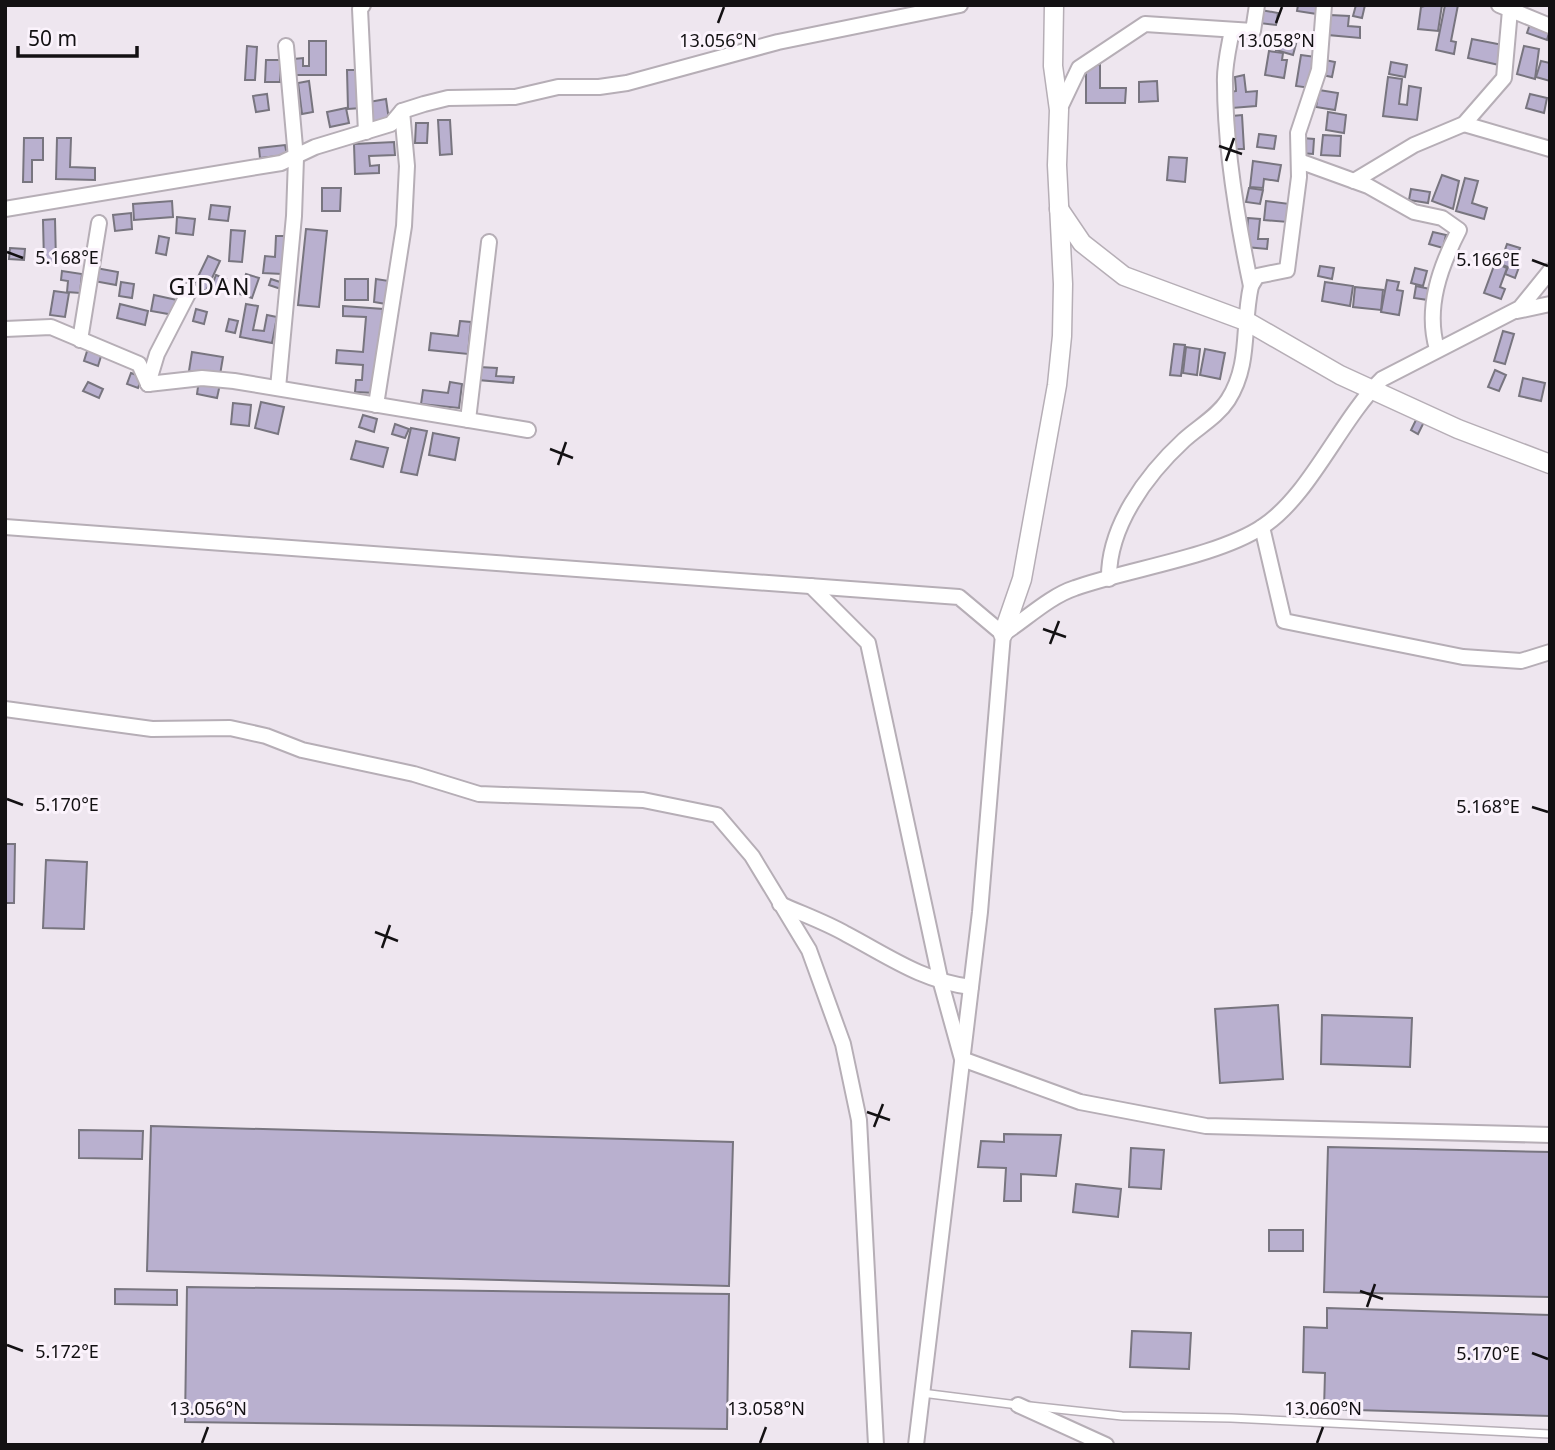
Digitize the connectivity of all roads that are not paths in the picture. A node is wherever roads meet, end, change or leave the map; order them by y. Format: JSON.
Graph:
{"nodes":[{"id":1,"x":363,"y":5,"type":"edge"},
{"id":2,"x":960,"y":5,"type":"edge"},
{"id":3,"x":1054,"y":5,"type":"edge"},
{"id":4,"x":1257,"y":5,"type":"edge"},
{"id":5,"x":1324,"y":5,"type":"edge"},
{"id":6,"x":1505,"y":8,"type":"edge"},
{"id":7,"x":1550,"y":26,"type":"edge"},
{"id":8,"x":1232,"y":30,"type":"junction"},
{"id":9,"x":286,"y":46,"type":"dead end"},
{"id":10,"x":1059,"y":110,"type":"junction"},
{"id":11,"x":402,"y":111,"type":"junction"},
{"id":12,"x":1464,"y":124,"type":"junction"},
{"id":13,"x":366,"y":132,"type":"junction"},
{"id":14,"x":1550,"y":149,"type":"edge"},
{"id":15,"x":296,"y":158,"type":"junction"},
{"id":16,"x":1299,"y":161,"type":"junction"},
{"id":17,"x":1354,"y":181,"type":"junction"},
{"id":18,"x":5,"y":209,"type":"edge"},
{"id":19,"x":1059,"y":209,"type":"junction"},
{"id":20,"x":99,"y":223,"type":"dead end"},
{"id":21,"x":489,"y":242,"type":"dead end"},
{"id":22,"x":1550,"y":271,"type":"edge"},
{"id":23,"x":1251,"y":286,"type":"junction"},
{"id":24,"x":190,"y":290,"type":"dead end"},
{"id":25,"x":1550,"y":304,"type":"edge"},
{"id":26,"x":1513,"y":313,"type":"junction"},
{"id":27,"x":1248,"y":322,"type":"junction"},
{"id":28,"x":5,"y":329,"type":"edge"},
{"id":29,"x":80,"y":340,"type":"junction"},
{"id":30,"x":1437,"y":349,"type":"junction"},
{"id":31,"x":148,"y":383,"type":"junction"},
{"id":32,"x":278,"y":388,"type":"junction"},
{"id":33,"x":1371,"y":389,"type":"junction"},
{"id":34,"x":376,"y":405,"type":"junction"},
{"id":35,"x":468,"y":420,"type":"junction"},
{"id":36,"x":528,"y":430,"type":"dead end"},
{"id":37,"x":1550,"y":464,"type":"edge"},
{"id":38,"x":5,"y":527,"type":"edge"},
{"id":39,"x":1262,"y":527,"type":"junction"},
{"id":40,"x":1109,"y":579,"type":"junction"},
{"id":41,"x":811,"y":586,"type":"junction"},
{"id":42,"x":1003,"y":634,"type":"junction"},
{"id":43,"x":1550,"y":653,"type":"edge"},
{"id":44,"x":5,"y":709,"type":"edge"},
{"id":45,"x":780,"y":904,"type":"junction"},
{"id":46,"x":941,"y":983,"type":"junction"},
{"id":47,"x":971,"y":987,"type":"junction"},
{"id":48,"x":962,"y":1059,"type":"junction"},
{"id":49,"x":1550,"y":1135,"type":"edge"},
{"id":50,"x":922,"y":1393,"type":"junction"},
{"id":51,"x":1018,"y":1405,"type":"junction"},
{"id":52,"x":1550,"y":1434,"type":"edge"},
{"id":53,"x":876,"y":1445,"type":"edge"},
{"id":54,"x":916,"y":1445,"type":"edge"},
{"id":55,"x":1106,"y":1445,"type":"edge"}],
"edges":[{"from":1,"to":13,"type":"street"},
{"from":2,"to":11,"type":"street"},
{"from":3,"to":10,"type":"street"},
{"from":4,"to":8,"type":"street"},
{"from":5,"to":16,"type":"street"},
{"from":6,"to":7,"type":"street"},
{"from":6,"to":12,"type":"street"},
{"from":8,"to":10,"type":"street"},
{"from":8,"to":23,"type":"street"},
{"from":9,"to":15,"type":"street"},
{"from":10,"to":19,"type":"street"},
{"from":11,"to":13,"type":"street"},
{"from":11,"to":34,"type":"street"},
{"from":12,"to":14,"type":"street"},
{"from":12,"to":17,"type":"street"},
{"from":13,"to":15,"type":"street"},
{"from":15,"to":18,"type":"street"},
{"from":15,"to":32,"type":"street"},
{"from":16,"to":17,"type":"street"},
{"from":16,"to":23,"type":"street"},
{"from":17,"to":30,"type":"street"},
{"from":19,"to":27,"type":"street"},
{"from":19,"to":42,"type":"street"},
{"from":20,"to":29,"type":"street"},
{"from":21,"to":35,"type":"street"},
{"from":22,"to":26,"type":"street"},
{"from":23,"to":27,"type":"street"},
{"from":24,"to":31,"type":"street"},
{"from":25,"to":26,"type":"street"},
{"from":26,"to":30,"type":"street"},
{"from":27,"to":33,"type":"street"},
{"from":27,"to":40,"type":"street"},
{"from":28,"to":29,"type":"street"},
{"from":29,"to":31,"type":"street"},
{"from":30,"to":33,"type":"street"},
{"from":31,"to":32,"type":"street"},
{"from":32,"to":34,"type":"street"},
{"from":33,"to":37,"type":"street"},
{"from":33,"to":39,"type":"street"},
{"from":34,"to":35,"type":"street"},
{"from":35,"to":36,"type":"street"},
{"from":38,"to":41,"type":"street"},
{"from":39,"to":40,"type":"street"},
{"from":39,"to":43,"type":"street"},
{"from":40,"to":42,"type":"street"},
{"from":41,"to":42,"type":"street"},
{"from":41,"to":46,"type":"street"},
{"from":42,"to":47,"type":"street"},
{"from":44,"to":45,"type":"street"},
{"from":45,"to":46,"type":"street"},
{"from":45,"to":53,"type":"street"},
{"from":46,"to":47,"type":"street"},
{"from":46,"to":48,"type":"street"},
{"from":47,"to":48,"type":"street"},
{"from":48,"to":49,"type":"street"},
{"from":48,"to":50,"type":"street"},
{"from":50,"to":51,"type":"lane"},
{"from":50,"to":54,"type":"street"},
{"from":51,"to":52,"type":"lane"},
{"from":51,"to":55,"type":"street"}]}
